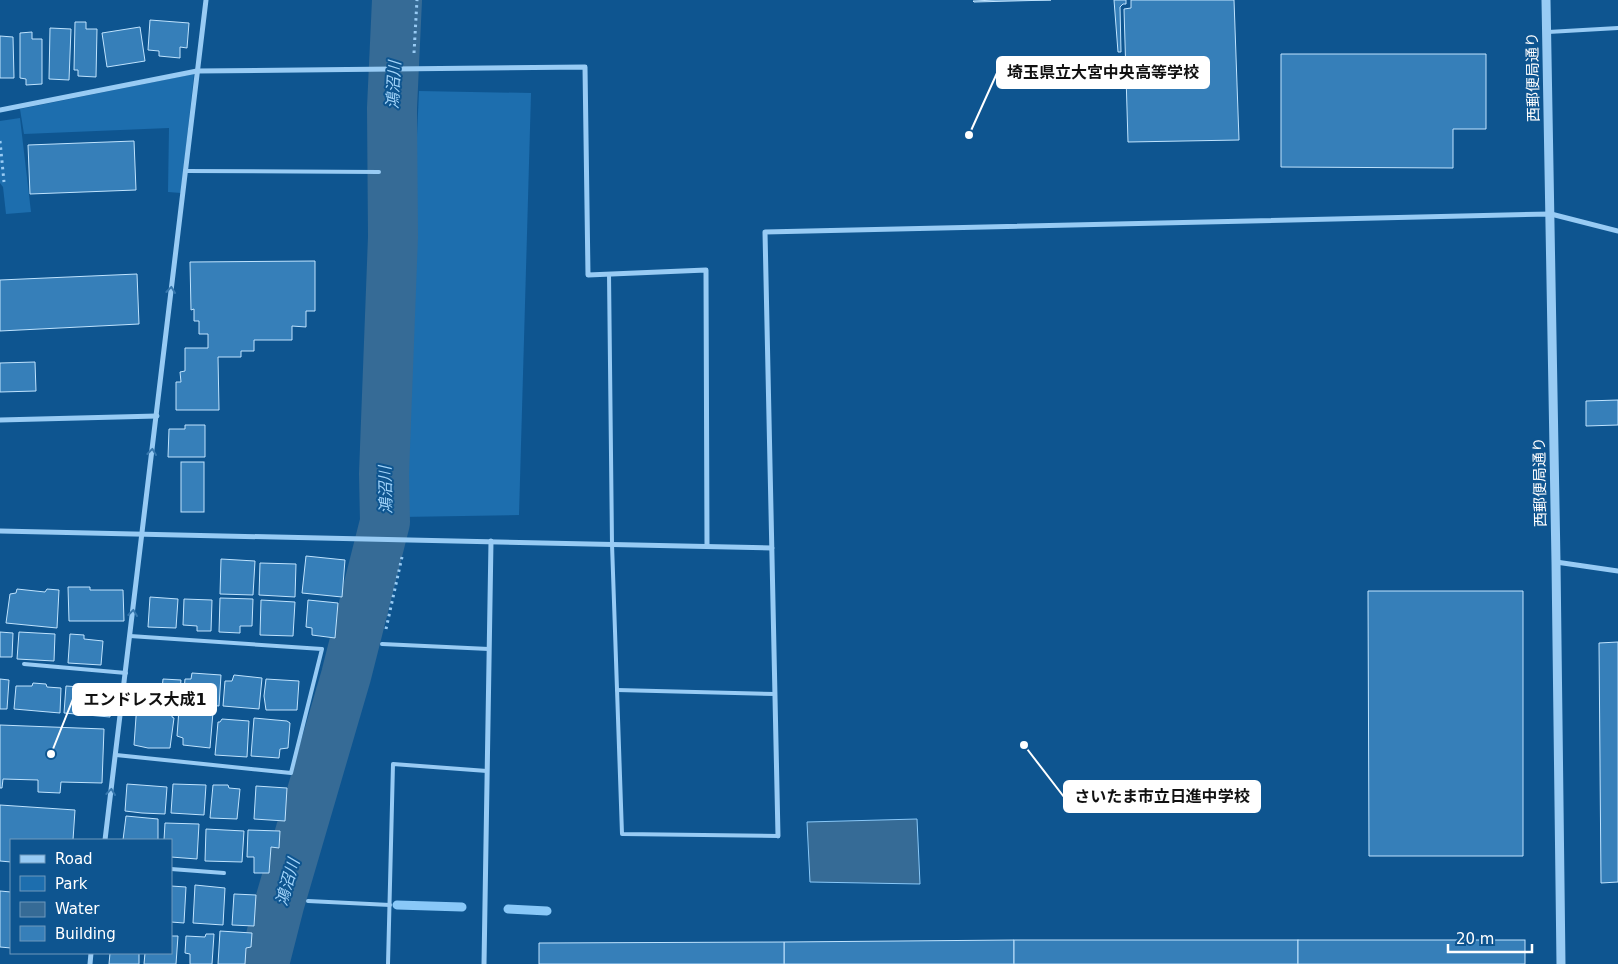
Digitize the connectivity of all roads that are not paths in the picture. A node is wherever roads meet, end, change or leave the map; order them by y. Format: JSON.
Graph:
{"nodes":[{"id":1,"x":206,"y":0,"type":"edge"},
{"id":2,"x":1546,"y":0,"type":"edge"},
{"id":3,"x":1618,"y":28,"type":"edge"},
{"id":4,"x":1546,"y":32,"type":"junction"},
{"id":5,"x":197,"y":71,"type":"junction"},
{"id":6,"x":0,"y":110,"type":"edge"},
{"id":7,"x":185,"y":171,"type":"junction"},
{"id":8,"x":379,"y":172,"type":"dead end"},
{"id":9,"x":1551,"y":214,"type":"junction"},
{"id":10,"x":1618,"y":231,"type":"edge"},
{"id":11,"x":609,"y":274,"type":"junction"},
{"id":12,"x":157,"y":416,"type":"junction"},
{"id":13,"x":0,"y":420,"type":"edge"},
{"id":14,"x":0,"y":531,"type":"edge"},
{"id":15,"x":143,"y":533,"type":"junction"},
{"id":16,"x":491,"y":541,"type":"junction"},
{"id":17,"x":612,"y":544,"type":"junction"},
{"id":18,"x":707,"y":546,"type":"junction"},
{"id":19,"x":772,"y":548,"type":"junction"},
{"id":20,"x":1556,"y":562,"type":"junction"},
{"id":21,"x":1618,"y":571,"type":"edge"},
{"id":22,"x":130,"y":636,"type":"junction"},
{"id":23,"x":382,"y":644,"type":"road end"},
{"id":24,"x":489,"y":649,"type":"junction"},
{"id":25,"x":24,"y":664,"type":"dead end"},
{"id":26,"x":126,"y":673,"type":"junction"},
{"id":27,"x":617,"y":690,"type":"junction"},
{"id":28,"x":775,"y":694,"type":"junction"},
{"id":29,"x":116,"y":755,"type":"junction"},
{"id":30,"x":487,"y":772,"type":"junction"},
{"id":31,"x":778,"y":836,"type":"joint"},
{"id":32,"x":105,"y":839,"type":"edge"},
{"id":33,"x":172,"y":870,"type":"edge"},
{"id":34,"x":224,"y":873,"type":"dead end"},
{"id":35,"x":308,"y":901,"type":"dead end"},
{"id":36,"x":390,"y":905,"type":"junction"},
{"id":37,"x":388,"y":964,"type":"edge"},
{"id":38,"x":484,"y":964,"type":"edge"},
{"id":39,"x":1561,"y":964,"type":"edge"}],
"edges":[{"from":1,"to":5,"type":"street"},
{"from":2,"to":4,"type":"street","name":"西郵便局通り"},
{"from":3,"to":4,"type":"lane"},
{"from":4,"to":9,"type":"street","name":"西郵便局通り"},
{"from":5,"to":6,"type":"street"},
{"from":5,"to":7,"type":"street"},
{"from":5,"to":11,"type":"street"},
{"from":7,"to":8,"type":"lane"},
{"from":12,"to":7,"type":"street","one_way":true},
{"from":9,"to":10,"type":"street"},
{"from":9,"to":19,"type":"street"},
{"from":9,"to":20,"type":"street","name":"西郵便局通り"},
{"from":11,"to":17,"type":"lane"},
{"from":11,"to":18,"type":"street"},
{"from":12,"to":13,"type":"street"},
{"from":15,"to":12,"type":"street","one_way":true},
{"from":14,"to":15,"type":"street"},
{"from":15,"to":16,"type":"street"},
{"from":22,"to":15,"type":"street","one_way":true},
{"from":16,"to":17,"type":"street"},
{"from":16,"to":24,"type":"street"},
{"from":17,"to":18,"type":"street"},
{"from":17,"to":27,"type":"lane"},
{"from":18,"to":19,"type":"street"},
{"from":19,"to":28,"type":"street"},
{"from":20,"to":21,"type":"street"},
{"from":20,"to":39,"type":"street","name":"西郵便局通り"},
{"from":22,"to":26,"type":"street"},
{"from":22,"to":29,"type":"lane"},
{"from":23,"to":24,"type":"lane"},
{"from":24,"to":30,"type":"street"},
{"from":25,"to":26,"type":"lane"},
{"from":26,"to":29,"type":"street"},
{"from":27,"to":28,"type":"lane"},
{"from":27,"to":31,"type":"lane"},
{"from":28,"to":31,"type":"street"},
{"from":32,"to":29,"type":"street","one_way":true},
{"from":30,"to":36,"type":"lane"},
{"from":30,"to":38,"type":"street"},
{"from":33,"to":34,"type":"lane"},
{"from":35,"to":36,"type":"lane"},
{"from":36,"to":37,"type":"lane"}]}
